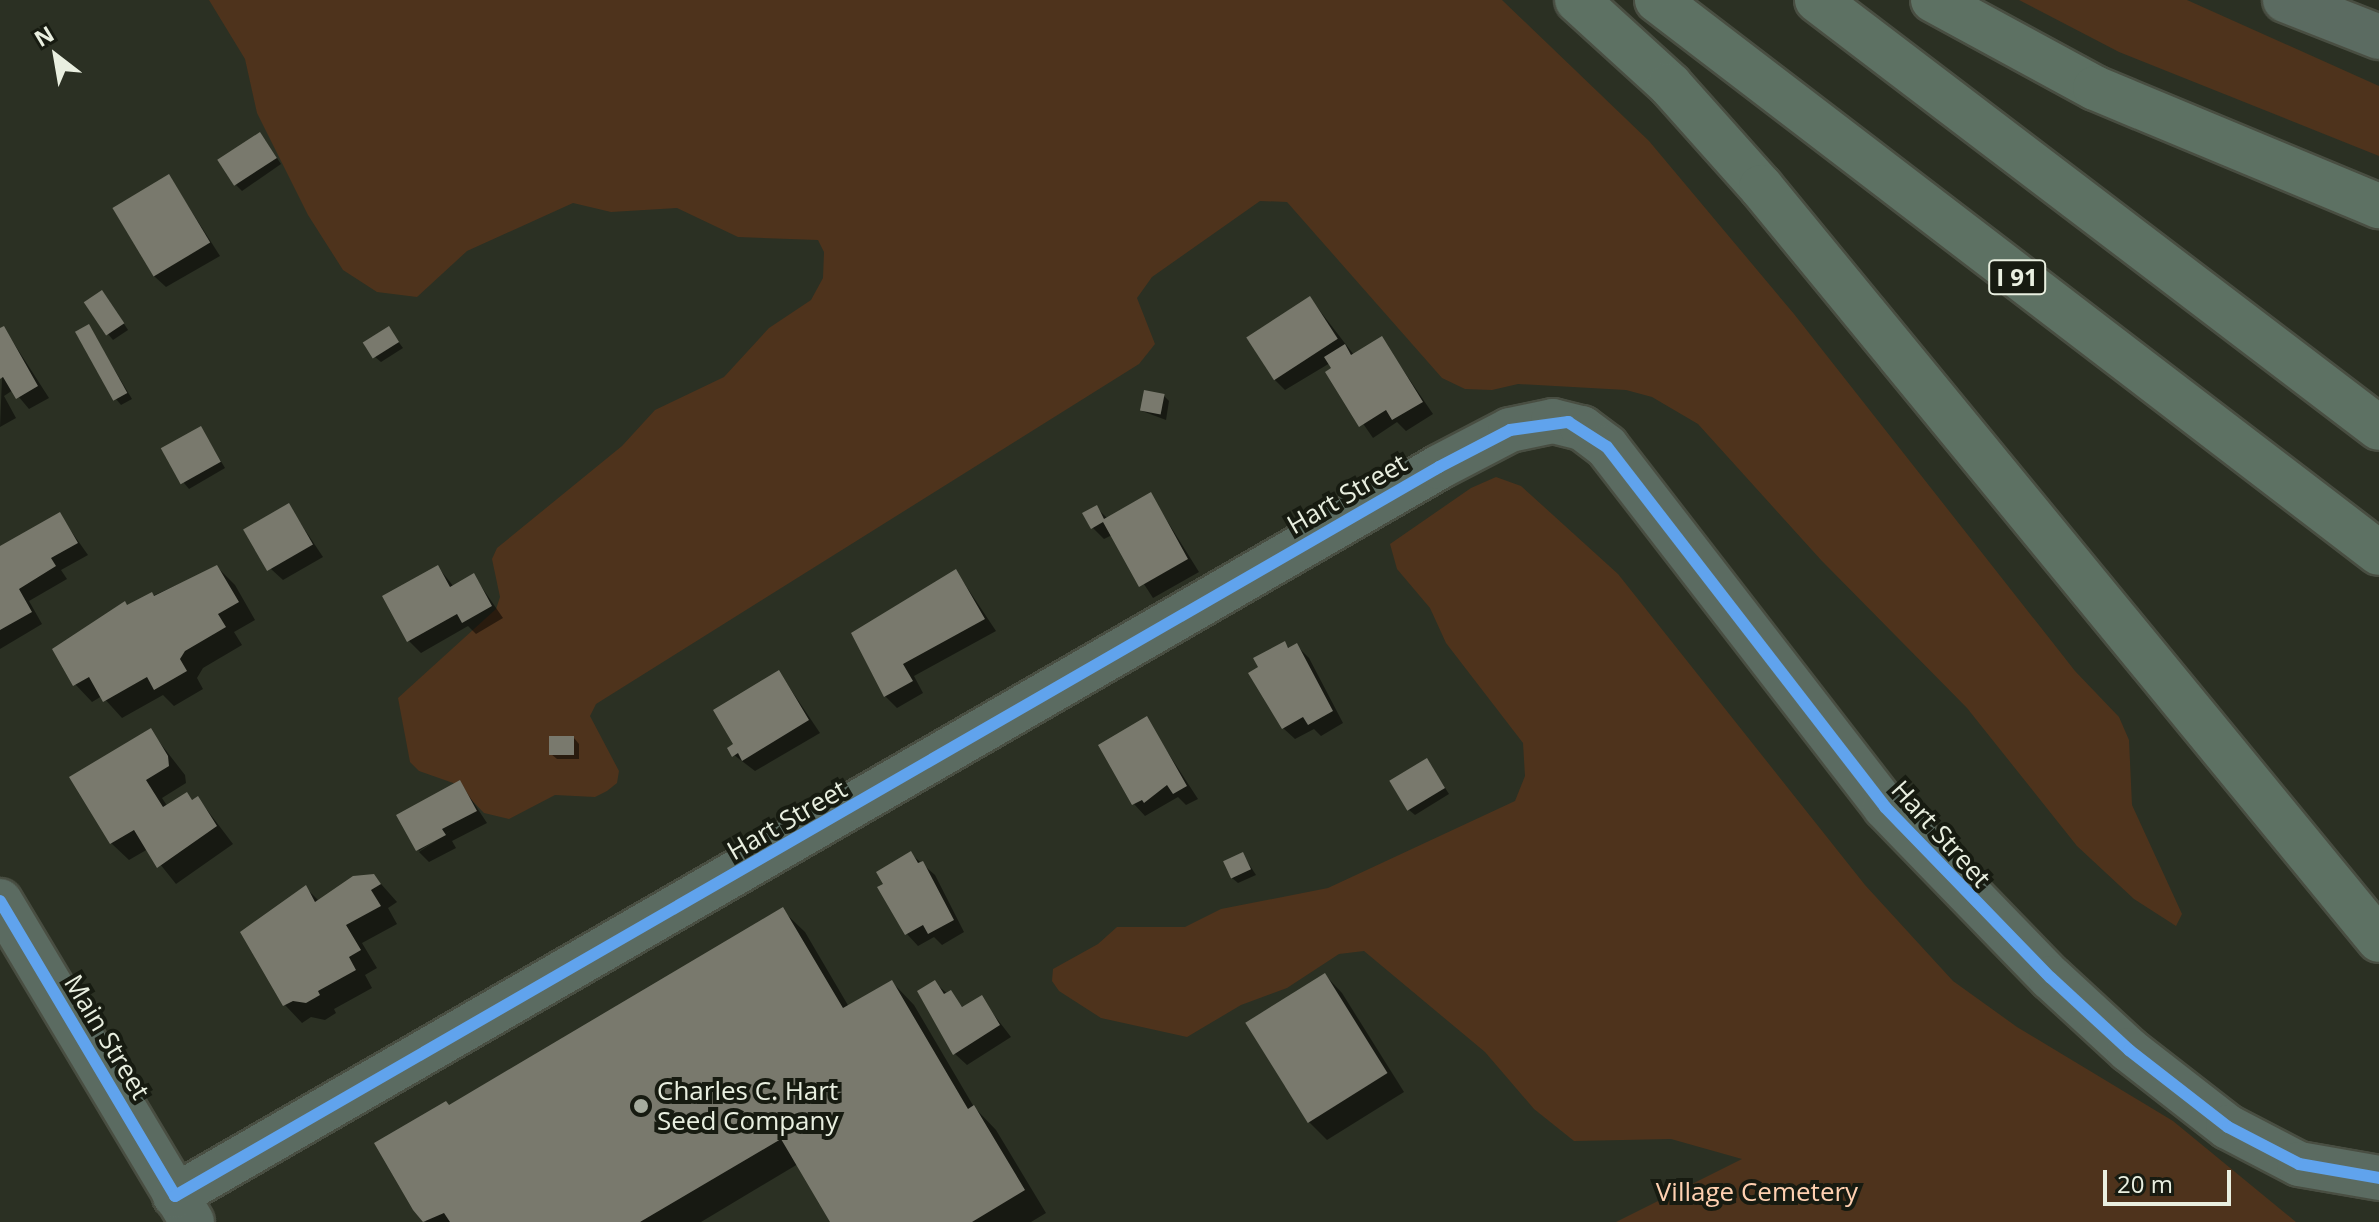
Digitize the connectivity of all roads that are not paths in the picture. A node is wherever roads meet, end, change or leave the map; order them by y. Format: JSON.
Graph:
{"nodes":[{"id":1,"x":1577,"y":0,"type":"edge"},
{"id":2,"x":1657,"y":0,"type":"edge"},
{"id":3,"x":1817,"y":0,"type":"edge"},
{"id":4,"x":1933,"y":0,"type":"edge"},
{"id":5,"x":2285,"y":0,"type":"edge"},
{"id":6,"x":2379,"y":37,"type":"edge"},
{"id":7,"x":2379,"y":206,"type":"edge"},
{"id":8,"x":2379,"y":428,"type":"edge"},
{"id":9,"x":2379,"y":553,"type":"edge"},
{"id":10,"x":0,"y":901,"type":"edge"},
{"id":11,"x":2379,"y":940,"type":"edge"},
{"id":12,"x":2379,"y":1178,"type":"edge"},
{"id":13,"x":184,"y":1209,"type":"edge"}],
"edges":[{"from":1,"to":11,"type":"highway"},
{"from":2,"to":9,"type":"highway","number":"I 91"},
{"from":3,"to":8,"type":"highway"},
{"from":4,"to":7,"type":"highway"},
{"from":5,"to":6,"type":"street"},
{"from":10,"to":13,"type":"street","name":"Main Street"},
{"from":12,"to":13,"type":"street","name":"Hart Street"}]}
